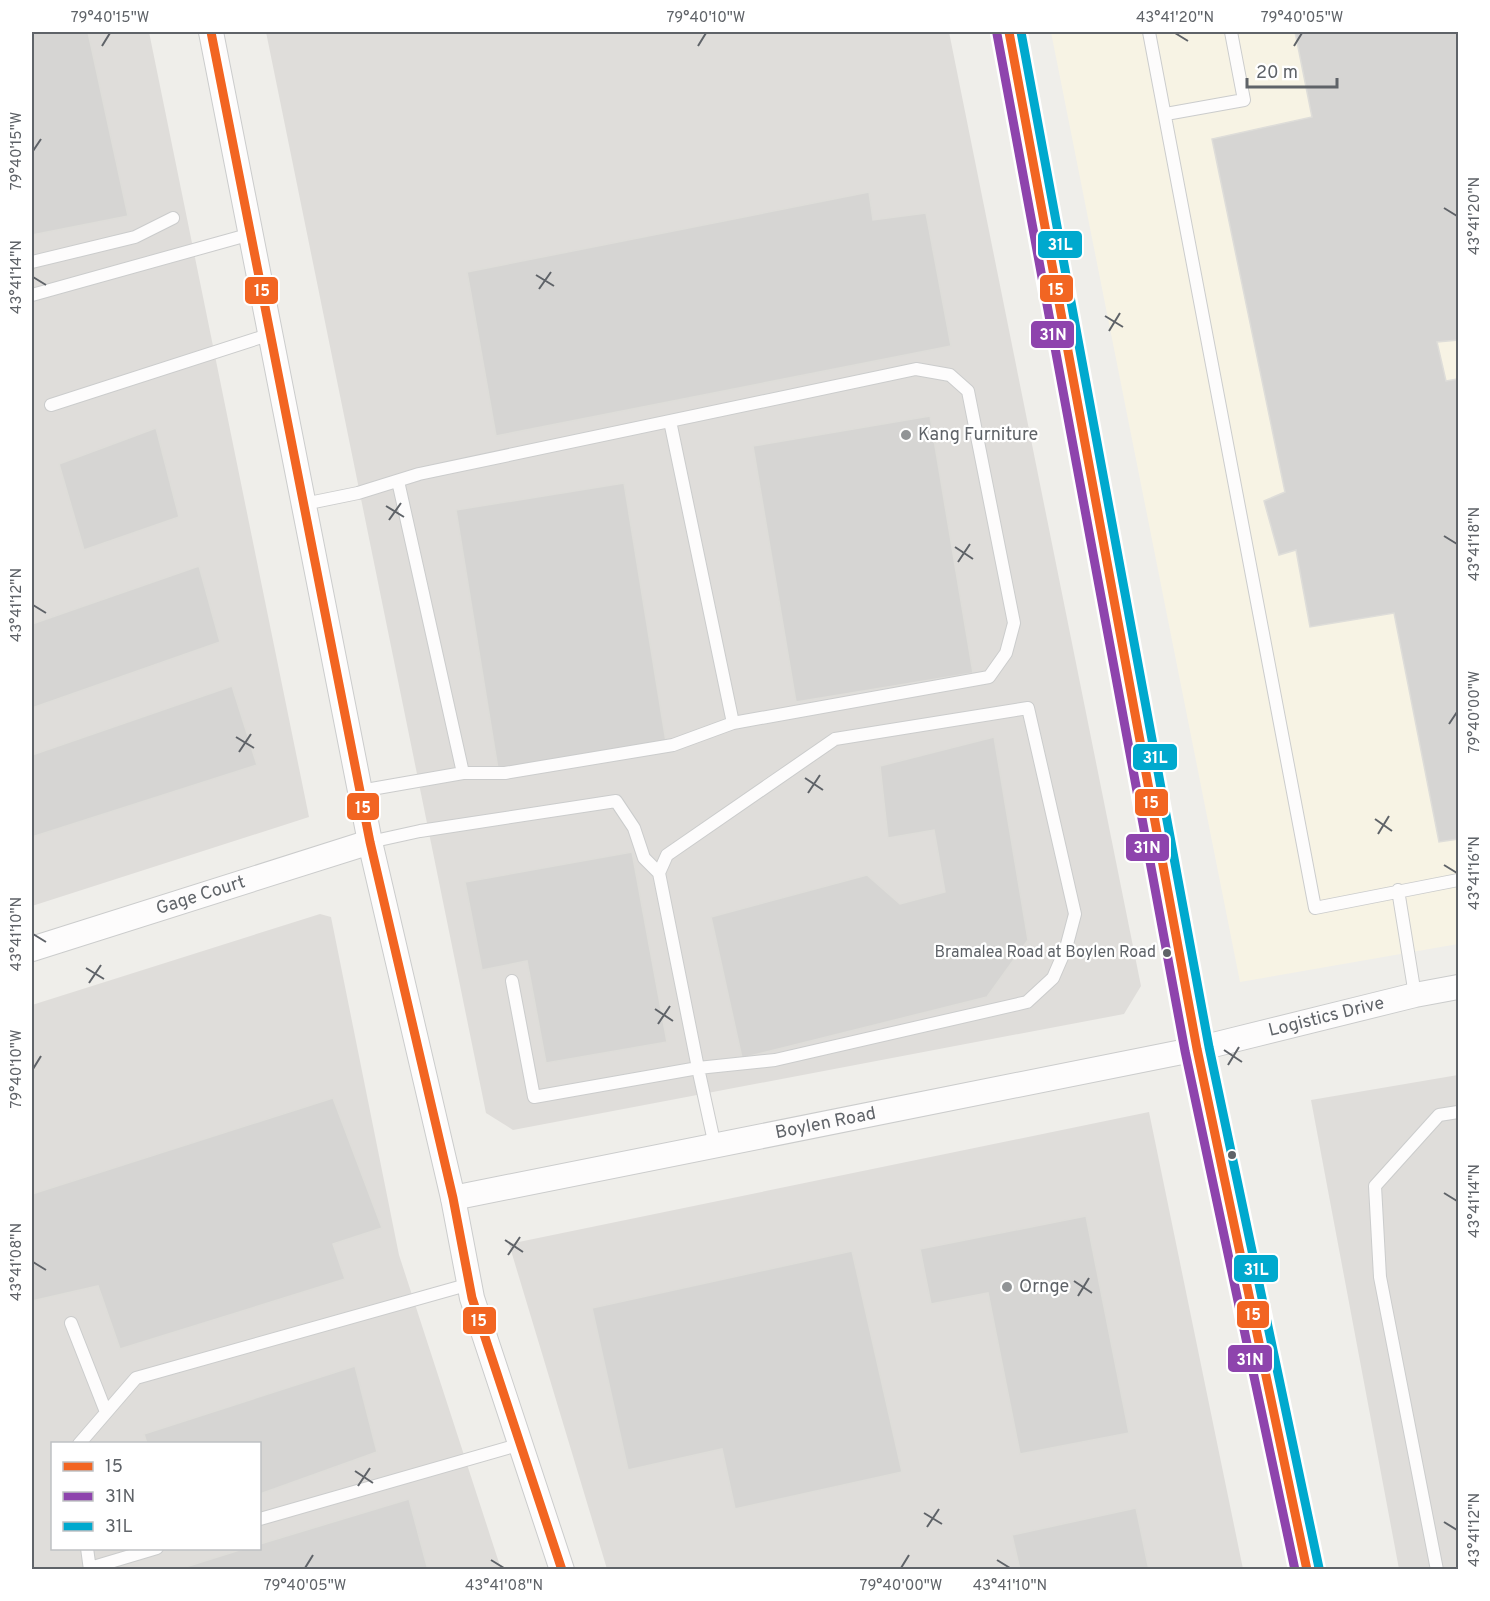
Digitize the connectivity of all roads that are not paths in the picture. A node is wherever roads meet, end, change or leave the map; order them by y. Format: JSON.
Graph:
{"nodes":[{"id":1,"x":211,"y":32,"type":"edge"},
{"id":2,"x":1009,"y":32,"type":"edge"},
{"id":3,"x":1149,"y":32,"type":"edge"},
{"id":4,"x":1232,"y":32,"type":"edge"},
{"id":5,"x":1166,"y":114,"type":"junction"},
{"id":6,"x":173,"y":218,"type":"dead end"},
{"id":7,"x":251,"y":234,"type":"junction"},
{"id":8,"x":32,"y":262,"type":"edge"},
{"id":9,"x":32,"y":295,"type":"edge"},
{"id":10,"x":271,"y":334,"type":"junction"},
{"id":11,"x":51,"y":405,"type":"dead end"},
{"id":12,"x":670,"y":421,"type":"junction"},
{"id":13,"x":398,"y":481,"type":"junction"},
{"id":14,"x":304,"y":504,"type":"junction"},
{"id":15,"x":734,"y":723,"type":"junction"},
{"id":16,"x":463,"y":773,"type":"junction"},
{"id":17,"x":360,"y":791,"type":"junction"},
{"id":18,"x":370,"y":842,"type":"junction"},
{"id":19,"x":659,"y":873,"type":"junction"},
{"id":20,"x":1458,"y":880,"type":"edge"},
{"id":21,"x":1398,"y":890,"type":"junction"},
{"id":22,"x":32,"y":949,"type":"edge"},
{"id":23,"x":512,"y":981,"type":"dead end"},
{"id":24,"x":1458,"y":987,"type":"edge"},
{"id":25,"x":1415,"y":995,"type":"junction"},
{"id":26,"x":1197,"y":1048,"type":"junction"},
{"id":27,"x":698,"y":1068,"type":"junction"},
{"id":28,"x":1458,"y":1112,"type":"edge"},
{"id":29,"x":716,"y":1146,"type":"junction"},
{"id":30,"x":453,"y":1198,"type":"junction"},
{"id":31,"x":470,"y":1284,"type":"junction"},
{"id":32,"x":71,"y":1323,"type":"dead end"},
{"id":33,"x":106,"y":1412,"type":"junction"},
{"id":34,"x":80,"y":1442,"type":"edge"},
{"id":35,"x":521,"y":1444,"type":"junction"},
{"id":36,"x":261,"y":1519,"type":"edge"},
{"id":37,"x":87,"y":1550,"type":"edge"},
{"id":38,"x":151,"y":1550,"type":"edge"},
{"id":39,"x":90,"y":1569,"type":"edge"},
{"id":40,"x":562,"y":1569,"type":"edge"},
{"id":41,"x":1306,"y":1569,"type":"edge"},
{"id":42,"x":1437,"y":1569,"type":"edge"}],
"edges":[{"from":1,"to":7,"type":"street"},
{"from":2,"to":26,"type":"main road"},
{"from":3,"to":5,"type":"lane"},
{"from":4,"to":5,"type":"lane"},
{"from":5,"to":21,"type":"lane"},
{"from":6,"to":8,"type":"lane"},
{"from":7,"to":9,"type":"lane"},
{"from":7,"to":10,"type":"street"},
{"from":10,"to":11,"type":"lane"},
{"from":10,"to":14,"type":"street"},
{"from":12,"to":13,"type":"lane"},
{"from":12,"to":15,"type":"lane"},
{"from":12,"to":15,"type":"lane"},
{"from":13,"to":14,"type":"lane"},
{"from":13,"to":16,"type":"lane"},
{"from":14,"to":17,"type":"street"},
{"from":15,"to":16,"type":"lane"},
{"from":16,"to":17,"type":"lane"},
{"from":17,"to":18,"type":"street"},
{"from":18,"to":19,"type":"lane"},
{"from":18,"to":22,"type":"street","name":"Gage Court"},
{"from":18,"to":30,"type":"street"},
{"from":19,"to":27,"type":"lane"},
{"from":19,"to":27,"type":"lane"},
{"from":20,"to":21,"type":"lane"},
{"from":21,"to":25,"type":"lane"},
{"from":23,"to":27,"type":"lane"},
{"from":24,"to":25,"type":"street","name":"Logistics Drive"},
{"from":25,"to":26,"type":"street","name":"Logistics Drive"},
{"from":26,"to":29,"type":"street","name":"Boylen Road"},
{"from":26,"to":41,"type":"main road"},
{"from":27,"to":29,"type":"lane"},
{"from":28,"to":42,"type":"lane"},
{"from":29,"to":30,"type":"street","name":"Boylen Road"},
{"from":30,"to":31,"type":"street"},
{"from":31,"to":33,"type":"lane"},
{"from":31,"to":35,"type":"street"},
{"from":32,"to":33,"type":"lane"},
{"from":33,"to":34,"type":"lane"},
{"from":35,"to":36,"type":"lane"},
{"from":35,"to":40,"type":"street"},
{"from":37,"to":39,"type":"lane"},
{"from":38,"to":39,"type":"lane"}]}
